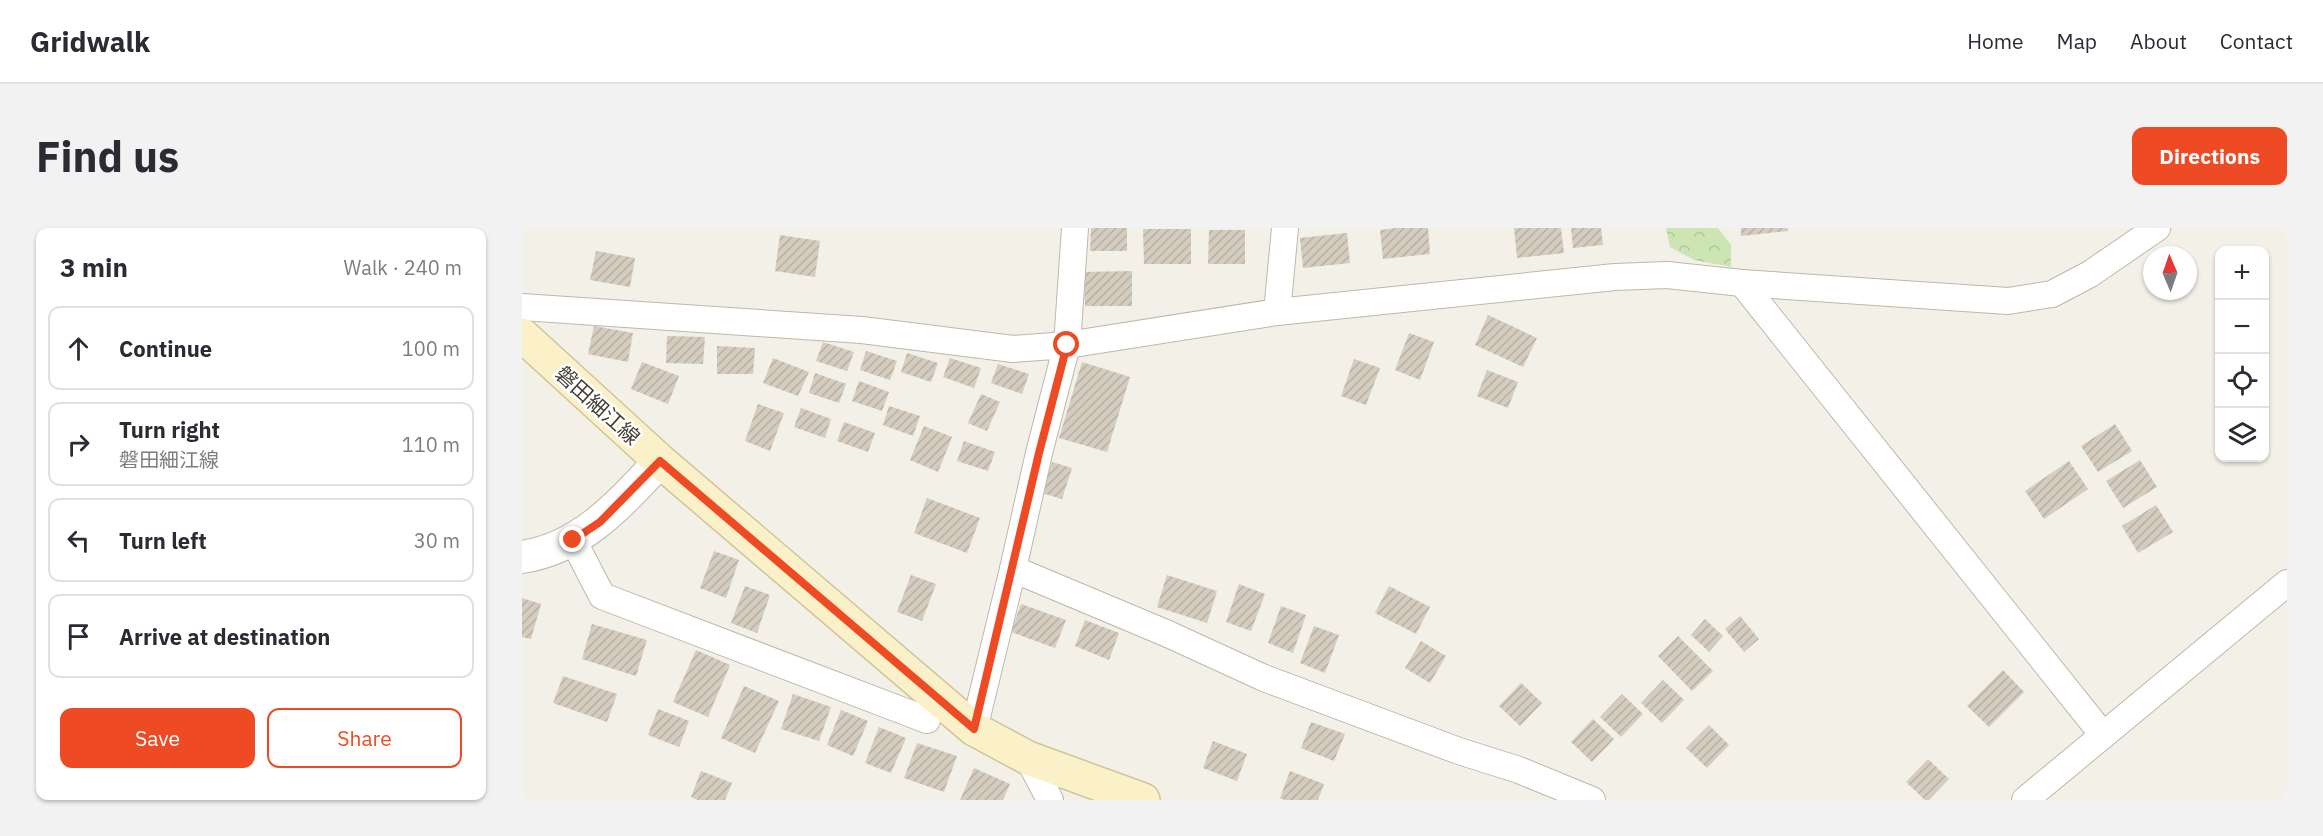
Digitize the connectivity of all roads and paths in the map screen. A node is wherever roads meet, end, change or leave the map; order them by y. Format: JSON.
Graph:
{"nodes":[{"id":1,"x":1075,"y":228,"type":"edge"},
{"id":2,"x":1285,"y":228,"type":"edge"},
{"id":3,"x":2157,"y":228,"type":"edge"},
{"id":4,"x":1742,"y":283,"type":"junction"},
{"id":5,"x":522,"y":307,"type":"edge"},
{"id":6,"x":1277,"y":312,"type":"junction"},
{"id":7,"x":522,"y":335,"type":"edge"},
{"id":8,"x":1067,"y":345,"type":"junction"},
{"id":9,"x":660,"y":461,"type":"junction"},
{"id":10,"x":573,"y":540,"type":"junction"},
{"id":11,"x":522,"y":556,"type":"edge"},
{"id":12,"x":1013,"y":569,"type":"junction"},
{"id":13,"x":2287,"y":583,"type":"edge"},
{"id":14,"x":927,"y":720,"type":"dead end"},
{"id":15,"x":974,"y":729,"type":"junction"},
{"id":16,"x":2103,"y":735,"type":"junction"},
{"id":17,"x":1028,"y":758,"type":"junction"},
{"id":18,"x":1050,"y":800,"type":"edge"},
{"id":19,"x":1143,"y":800,"type":"edge"},
{"id":20,"x":1592,"y":800,"type":"edge"},
{"id":21,"x":2025,"y":800,"type":"edge"}],
"edges":[{"from":1,"to":8,"type":"street"},
{"from":2,"to":6,"type":"street"},
{"from":3,"to":4,"type":"street"},
{"from":4,"to":6,"type":"street"},
{"from":4,"to":16,"type":"street"},
{"from":5,"to":8,"type":"street"},
{"from":6,"to":8,"type":"street"},
{"from":7,"to":9,"type":"main road","name":"磐田細江線"},
{"from":8,"to":12,"type":"street"},
{"from":9,"to":10,"type":"street"},
{"from":9,"to":15,"type":"main road","name":"磐田細江線"},
{"from":10,"to":11,"type":"street"},
{"from":10,"to":14,"type":"street"},
{"from":12,"to":15,"type":"street"},
{"from":12,"to":20,"type":"street"},
{"from":13,"to":16,"type":"street"},
{"from":15,"to":17,"type":"main road","name":"磐田細江線"},
{"from":16,"to":21,"type":"street"},
{"from":17,"to":18,"type":"street"},
{"from":17,"to":19,"type":"main road","name":"磐田細江線"}]}
